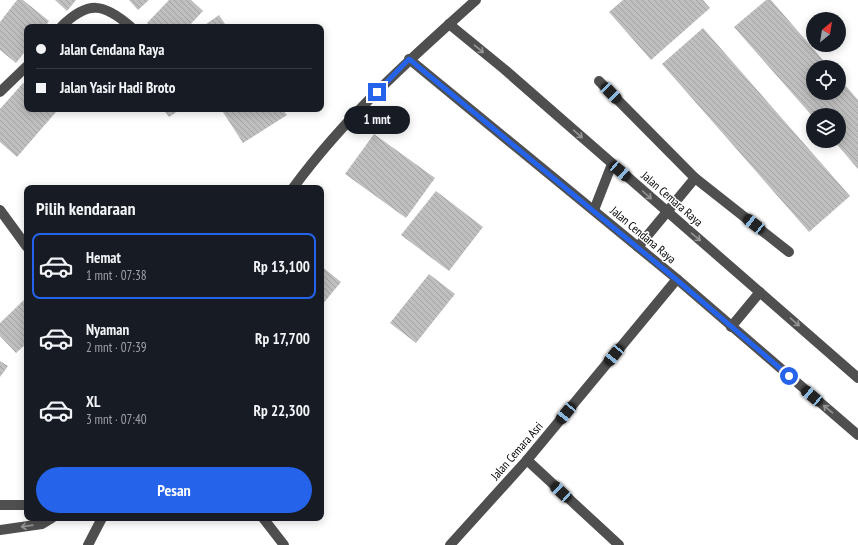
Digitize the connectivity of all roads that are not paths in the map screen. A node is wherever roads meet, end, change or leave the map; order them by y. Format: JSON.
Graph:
{"nodes":[{"id":1,"x":476,"y":0,"type":"edge"},
{"id":2,"x":65,"y":24,"type":"edge"},
{"id":3,"x":128,"y":24,"type":"edge"},
{"id":4,"x":449,"y":24,"type":"junction"},
{"id":5,"x":409,"y":59,"type":"junction"},
{"id":6,"x":24,"y":69,"type":"edge"},
{"id":7,"x":600,"y":81,"type":"dead end"},
{"id":8,"x":0,"y":92,"type":"edge"},
{"id":9,"x":612,"y":164,"type":"junction"},
{"id":10,"x":695,"y":178,"type":"junction"},
{"id":11,"x":295,"y":185,"type":"edge"},
{"id":12,"x":0,"y":210,"type":"edge"},
{"id":13,"x":594,"y":210,"type":"junction"},
{"id":14,"x":666,"y":212,"type":"junction"},
{"id":15,"x":24,"y":243,"type":"edge"},
{"id":16,"x":638,"y":247,"type":"junction"},
{"id":17,"x":789,"y":252,"type":"dead end"},
{"id":18,"x":677,"y":280,"type":"junction"},
{"id":19,"x":760,"y":292,"type":"junction"},
{"id":20,"x":731,"y":327,"type":"junction"},
{"id":21,"x":858,"y":378,"type":"edge"},
{"id":22,"x":858,"y":435,"type":"edge"},
{"id":23,"x":527,"y":460,"type":"junction"},
{"id":24,"x":0,"y":505,"type":"edge"},
{"id":25,"x":24,"y":505,"type":"edge"},
{"id":26,"x":47,"y":521,"type":"edge"},
{"id":27,"x":98,"y":521,"type":"edge"},
{"id":28,"x":264,"y":521,"type":"edge"},
{"id":29,"x":0,"y":530,"type":"edge"},
{"id":30,"x":88,"y":545,"type":"edge"},
{"id":31,"x":284,"y":545,"type":"edge"},
{"id":32,"x":450,"y":545,"type":"edge"},
{"id":33,"x":619,"y":545,"type":"edge"}],
"edges":[{"from":1,"to":4,"type":"street"},
{"from":2,"to":3,"type":"street"},
{"from":4,"to":5,"type":"street"},
{"from":4,"to":9,"type":"street","name":"Jalan Cemara Raya","one_way":true},
{"from":5,"to":11,"type":"street"},
{"from":5,"to":13,"type":"street","name":"Jalan Cendana Raya"},
{"from":6,"to":8,"type":"street"},
{"from":7,"to":10,"type":"street"},
{"from":9,"to":13,"type":"street"},
{"from":9,"to":14,"type":"street","name":"Jalan Cemara Raya","one_way":true},
{"from":10,"to":14,"type":"street"},
{"from":10,"to":17,"type":"street"},
{"from":12,"to":15,"type":"street"},
{"from":13,"to":16,"type":"street","name":"Jalan Cendana Raya"},
{"from":14,"to":16,"type":"street"},
{"from":14,"to":19,"type":"street","name":"Jalan Cemara Raya","one_way":true},
{"from":16,"to":18,"type":"street","name":"Jalan Cendana Raya"},
{"from":18,"to":20,"type":"street","name":"Jalan Cendana Raya"},
{"from":18,"to":23,"type":"street","name":"Jalan Cemara Asri"},
{"from":19,"to":20,"type":"street"},
{"from":19,"to":21,"type":"street","name":"Jalan Cemara Raya","one_way":true},
{"from":22,"to":20,"type":"street","name":"Jalan Cendana Raya","one_way":true},
{"from":23,"to":32,"type":"street","name":"Jalan Cemara Asri"},
{"from":23,"to":33,"type":"street"},
{"from":24,"to":25,"type":"street"},
{"from":26,"to":29,"type":"street","one_way":true},
{"from":27,"to":30,"type":"street"},
{"from":28,"to":31,"type":"street"}]}
